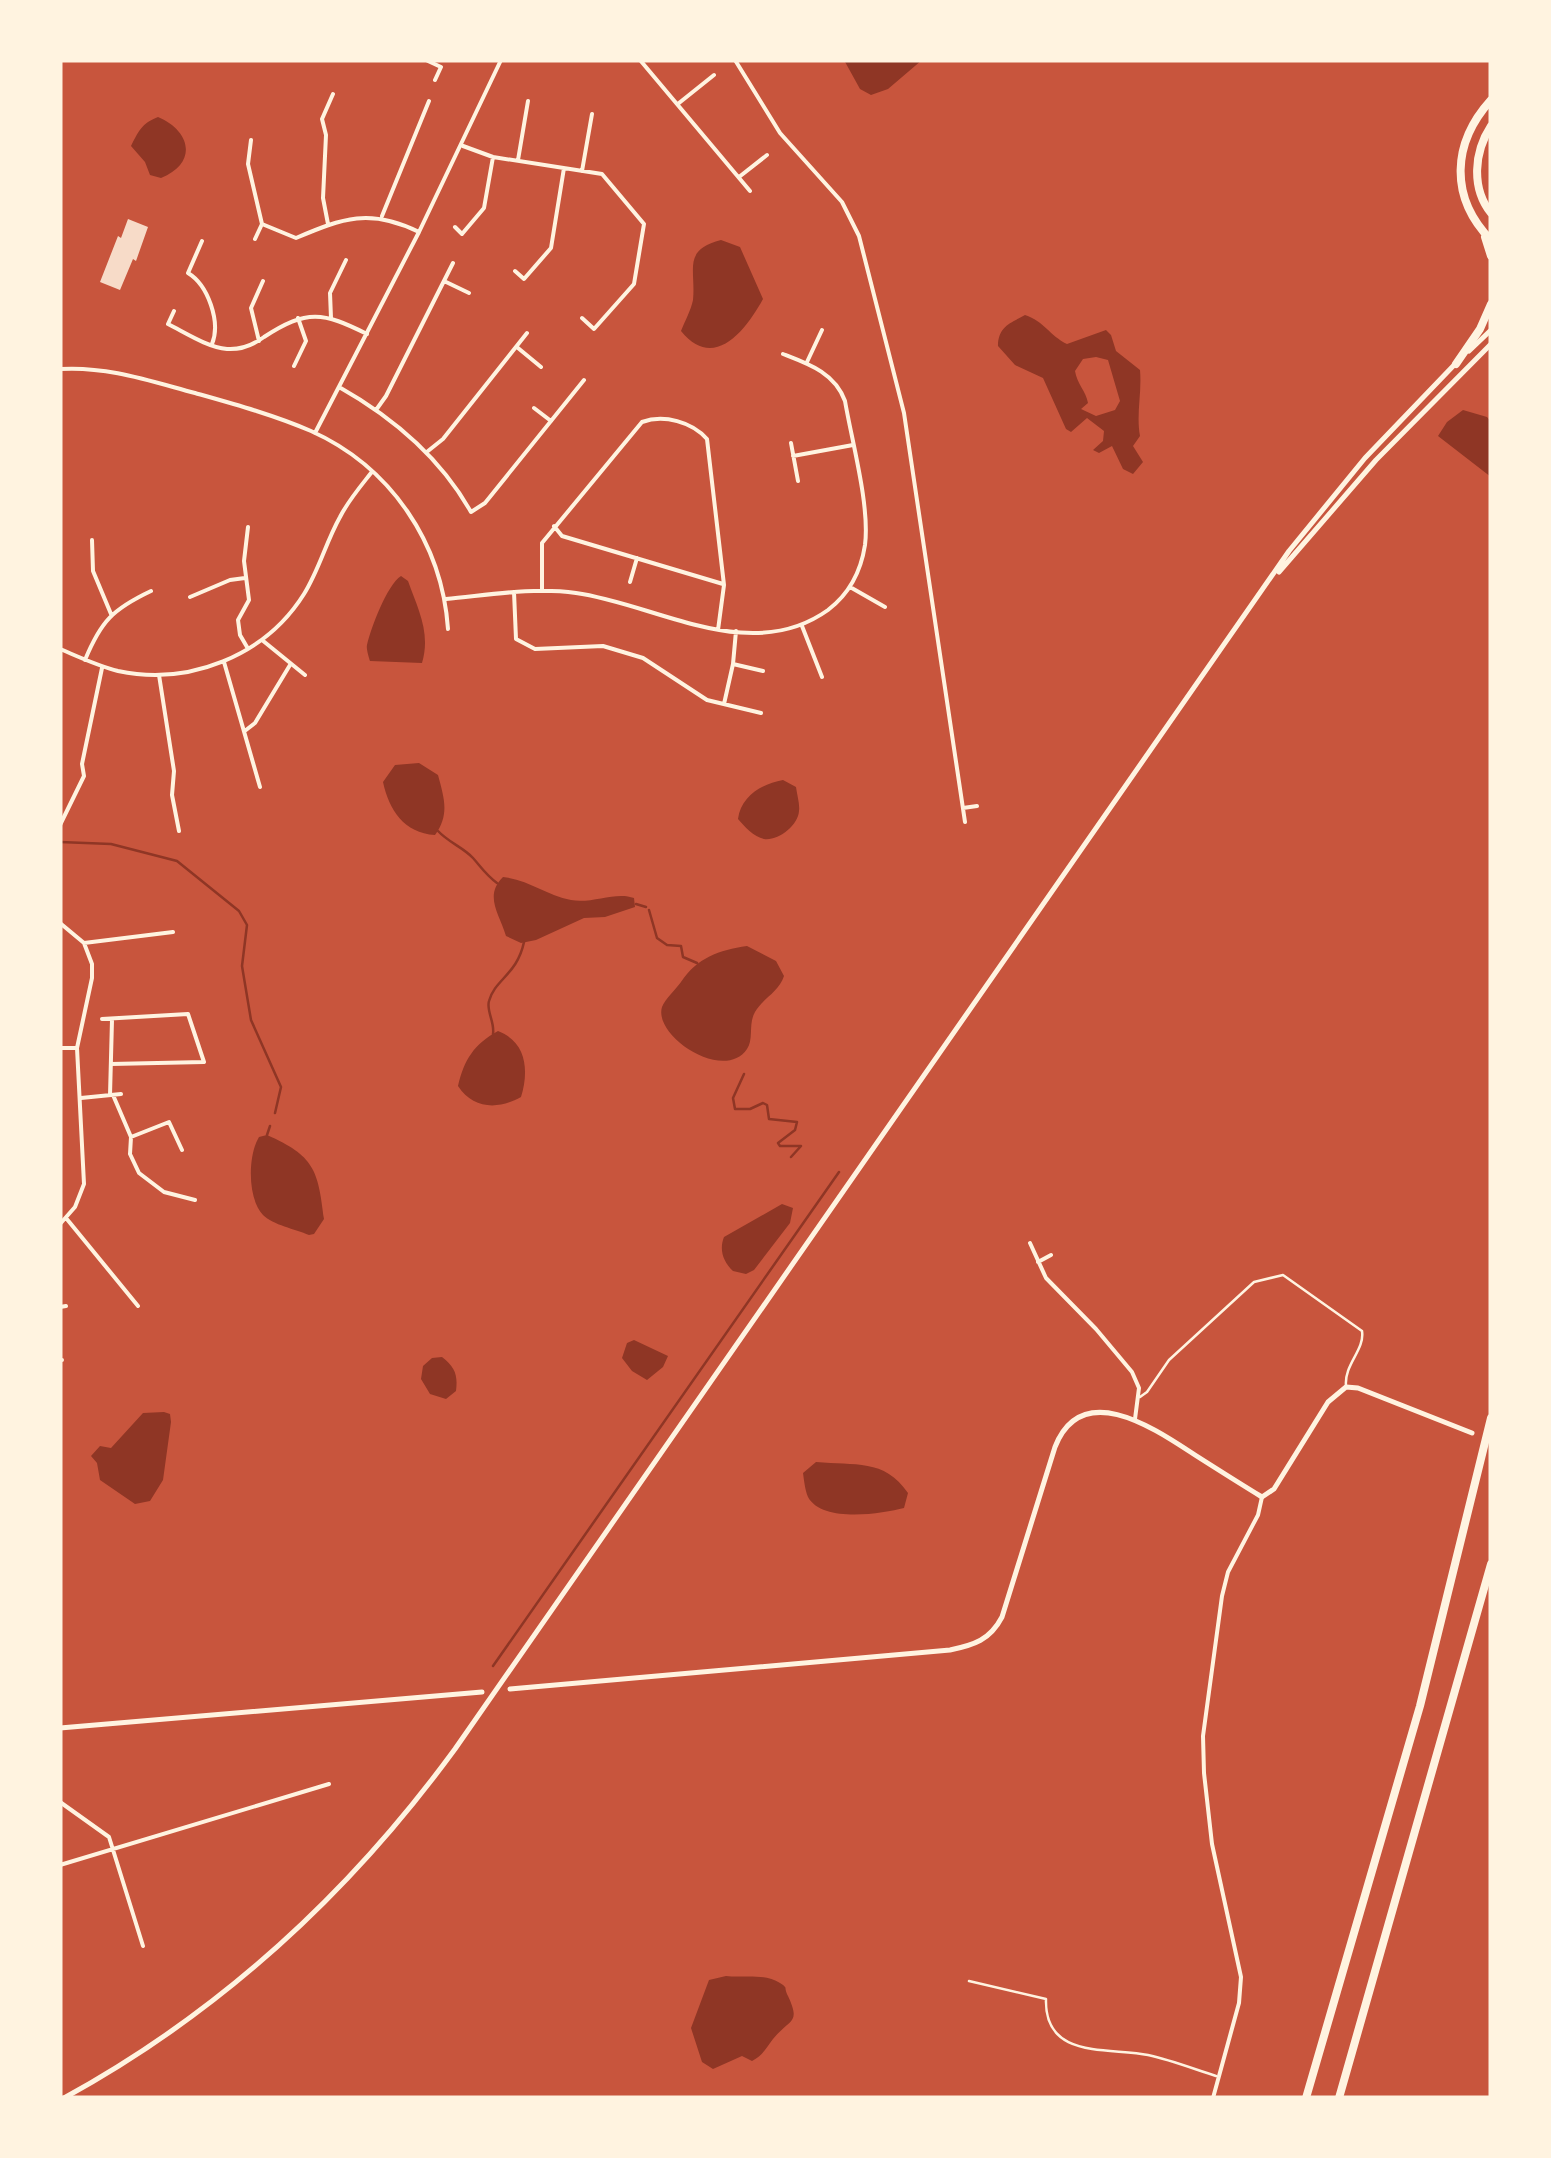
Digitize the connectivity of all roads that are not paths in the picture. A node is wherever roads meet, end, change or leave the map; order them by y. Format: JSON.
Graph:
{"nodes":[{"id":1,"x":444,"y":60,"type":"edge"},
{"id":2,"x":501,"y":60,"type":"edge"},
{"id":3,"x":640,"y":60,"type":"edge"},
{"id":4,"x":735,"y":60,"type":"edge"},
{"id":5,"x":428,"y":61,"type":"edge"},
{"id":6,"x":440,"y":67,"type":"junction"},
{"id":7,"x":714,"y":74,"type":"dead end"},
{"id":8,"x":435,"y":80,"type":"dead end"},
{"id":9,"x":333,"y":94,"type":"dead end"},
{"id":10,"x":429,"y":100,"type":"dead end"},
{"id":11,"x":1491,"y":100,"type":"edge"},
{"id":12,"x":528,"y":101,"type":"dead end"},
{"id":13,"x":678,"y":105,"type":"junction"},
{"id":14,"x":592,"y":114,"type":"dead end"},
{"id":15,"x":1491,"y":126,"type":"edge"},
{"id":16,"x":251,"y":140,"type":"dead end"},
{"id":17,"x":462,"y":145,"type":"junction"},
{"id":18,"x":766,"y":155,"type":"dead end"},
{"id":19,"x":493,"y":157,"type":"junction"},
{"id":20,"x":518,"y":160,"type":"junction"},
{"id":21,"x":564,"y":168,"type":"junction"},
{"id":22,"x":582,"y":171,"type":"junction"},
{"id":23,"x":738,"y":178,"type":"junction"},
{"id":24,"x":750,"y":191,"type":"dead end"},
{"id":25,"x":1491,"y":213,"type":"edge"},
{"id":26,"x":382,"y":217,"type":"junction"},
{"id":27,"x":262,"y":224,"type":"junction"},
{"id":28,"x":328,"y":224,"type":"junction"},
{"id":29,"x":455,"y":226,"type":"dead end"},
{"id":30,"x":418,"y":232,"type":"junction"},
{"id":31,"x":1488,"y":236,"type":"edge"},
{"id":32,"x":255,"y":239,"type":"dead end"},
{"id":33,"x":202,"y":242,"type":"dead end"},
{"id":34,"x":1491,"y":256,"type":"edge"},
{"id":35,"x":346,"y":260,"type":"dead end"},
{"id":36,"x":452,"y":264,"type":"dead end"},
{"id":37,"x":515,"y":271,"type":"dead end"},
{"id":38,"x":444,"y":280,"type":"junction"},
{"id":39,"x":263,"y":281,"type":"dead end"},
{"id":40,"x":469,"y":292,"type":"dead end"},
{"id":41,"x":1491,"y":304,"type":"edge"},
{"id":42,"x":174,"y":311,"type":"dead end"},
{"id":43,"x":298,"y":318,"type":"junction"},
{"id":44,"x":331,"y":318,"type":"junction"},
{"id":45,"x":582,"y":318,"type":"dead end"},
{"id":46,"x":822,"y":330,"type":"dead end"},
{"id":47,"x":1491,"y":330,"type":"edge"},
{"id":48,"x":527,"y":333,"type":"dead end"},
{"id":49,"x":367,"y":334,"type":"junction"},
{"id":50,"x":259,"y":340,"type":"junction"},
{"id":51,"x":212,"y":344,"type":"junction"},
{"id":52,"x":1491,"y":344,"type":"edge"},
{"id":53,"x":516,"y":346,"type":"junction"},
{"id":54,"x":784,"y":354,"type":"dead end"},
{"id":55,"x":806,"y":363,"type":"junction"},
{"id":56,"x":1456,"y":364,"type":"junction"},
{"id":57,"x":294,"y":366,"type":"dead end"},
{"id":58,"x":541,"y":367,"type":"dead end"},
{"id":59,"x":60,"y":369,"type":"edge"},
{"id":60,"x":584,"y":380,"type":"dead end"},
{"id":61,"x":340,"y":387,"type":"junction"},
{"id":62,"x":534,"y":408,"type":"dead end"},
{"id":63,"x":376,"y":410,"type":"junction"},
{"id":64,"x":551,"y":421,"type":"junction"},
{"id":65,"x":316,"y":433,"type":"junction"},
{"id":66,"x":792,"y":443,"type":"dead end"},
{"id":67,"x":852,"y":445,"type":"junction"},
{"id":68,"x":428,"y":450,"type":"junction"},
{"id":69,"x":794,"y":456,"type":"junction"},
{"id":70,"x":372,"y":472,"type":"junction"},
{"id":71,"x":798,"y":482,"type":"dead end"},
{"id":72,"x":554,"y":526,"type":"junction"},
{"id":73,"x":248,"y":527,"type":"dead end"},
{"id":74,"x":92,"y":540,"type":"dead end"},
{"id":75,"x":637,"y":558,"type":"junction"},
{"id":76,"x":245,"y":578,"type":"junction"},
{"id":77,"x":630,"y":582,"type":"dead end"},
{"id":78,"x":724,"y":585,"type":"junction"},
{"id":79,"x":850,"y":587,"type":"junction"},
{"id":80,"x":1264,"y":589,"type":"junction"},
{"id":81,"x":151,"y":591,"type":"dead end"},
{"id":82,"x":542,"y":591,"type":"junction"},
{"id":83,"x":514,"y":592,"type":"junction"},
{"id":84,"x":190,"y":597,"type":"dead end"},
{"id":85,"x":446,"y":599,"type":"junction"},
{"id":86,"x":885,"y":607,"type":"dead end"},
{"id":87,"x":111,"y":614,"type":"junction"},
{"id":88,"x":801,"y":624,"type":"junction"},
{"id":89,"x":448,"y":628,"type":"dead end"},
{"id":90,"x":718,"y":630,"type":"junction"},
{"id":91,"x":736,"y":631,"type":"junction"},
{"id":92,"x":262,"y":640,"type":"junction"},
{"id":93,"x":60,"y":649,"type":"edge"},
{"id":94,"x":248,"y":649,"type":"junction"},
{"id":95,"x":85,"y":660,"type":"junction"},
{"id":96,"x":224,"y":662,"type":"junction"},
{"id":97,"x":290,"y":664,"type":"junction"},
{"id":98,"x":733,"y":664,"type":"junction"},
{"id":99,"x":102,"y":666,"type":"junction"},
{"id":100,"x":763,"y":671,"type":"dead end"},
{"id":101,"x":160,"y":675,"type":"junction"},
{"id":102,"x":305,"y":675,"type":"dead end"},
{"id":103,"x":822,"y":677,"type":"dead end"},
{"id":104,"x":724,"y":704,"type":"junction"},
{"id":105,"x":761,"y":713,"type":"dead end"},
{"id":106,"x":246,"y":730,"type":"junction"},
{"id":107,"x":260,"y":787,"type":"dead end"},
{"id":108,"x":977,"y":806,"type":"dead end"},
{"id":109,"x":963,"y":808,"type":"junction"},
{"id":110,"x":965,"y":822,"type":"dead end"},
{"id":111,"x":60,"y":825,"type":"edge"},
{"id":112,"x":179,"y":830,"type":"dead end"},
{"id":113,"x":60,"y":923,"type":"edge"},
{"id":114,"x":174,"y":932,"type":"dead end"},
{"id":115,"x":84,"y":943,"type":"junction"},
{"id":116,"x":102,"y":1019,"type":"dead end"},
{"id":117,"x":112,"y":1019,"type":"junction"},
{"id":118,"x":60,"y":1048,"type":"edge"},
{"id":119,"x":77,"y":1048,"type":"junction"},
{"id":120,"x":111,"y":1064,"type":"junction"},
{"id":121,"x":121,"y":1094,"type":"dead end"},
{"id":122,"x":112,"y":1095,"type":"junction"},
{"id":123,"x":80,"y":1098,"type":"junction"},
{"id":124,"x":131,"y":1138,"type":"junction"},
{"id":125,"x":182,"y":1150,"type":"dead end"},
{"id":126,"x":195,"y":1200,"type":"dead end"},
{"id":127,"x":66,"y":1218,"type":"junction"},
{"id":128,"x":60,"y":1224,"type":"edge"},
{"id":129,"x":1030,"y":1243,"type":"dead end"},
{"id":130,"x":1051,"y":1255,"type":"dead end"},
{"id":131,"x":1038,"y":1262,"type":"junction"},
{"id":132,"x":138,"y":1306,"type":"dead end"},
{"id":133,"x":1346,"y":1387,"type":"junction"},
{"id":134,"x":1140,"y":1397,"type":"junction"},
{"id":135,"x":1491,"y":1418,"type":"edge"},
{"id":136,"x":1135,"y":1419,"type":"junction"},
{"id":137,"x":1472,"y":1433,"type":"dead end"},
{"id":138,"x":1262,"y":1497,"type":"junction"},
{"id":139,"x":1491,"y":1564,"type":"edge"},
{"id":140,"x":510,"y":1689,"type":"dead end"},
{"id":141,"x":482,"y":1692,"type":"dead end"},
{"id":142,"x":60,"y":1728,"type":"edge"},
{"id":143,"x":329,"y":1784,"type":"dead end"},
{"id":144,"x":60,"y":1802,"type":"edge"},
{"id":145,"x":113,"y":1848,"type":"junction"},
{"id":146,"x":60,"y":1866,"type":"edge"},
{"id":147,"x":143,"y":1946,"type":"dead end"},
{"id":148,"x":969,"y":1981,"type":"dead end"},
{"id":149,"x":1218,"y":2076,"type":"junction"},
{"id":150,"x":64,"y":2098,"type":"edge"},
{"id":151,"x":1213,"y":2098,"type":"edge"},
{"id":152,"x":1306,"y":2098,"type":"edge"},
{"id":153,"x":1339,"y":2098,"type":"edge"}],
"edges":[{"from":1,"to":6,"type":"street"},
{"from":2,"to":17,"type":"street"},
{"from":3,"to":13,"type":"street"},
{"from":4,"to":109,"type":"street"},
{"from":5,"to":6,"type":"street"},
{"from":6,"to":8,"type":"street"},
{"from":7,"to":13,"type":"street"},
{"from":9,"to":28,"type":"street"},
{"from":10,"to":26,"type":"street"},
{"from":11,"to":31,"type":"highway"},
{"from":12,"to":20,"type":"street"},
{"from":13,"to":23,"type":"street"},
{"from":14,"to":22,"type":"street"},
{"from":15,"to":25,"type":"highway"},
{"from":16,"to":27,"type":"street"},
{"from":17,"to":19,"type":"street"},
{"from":17,"to":30,"type":"street"},
{"from":18,"to":23,"type":"street"},
{"from":19,"to":20,"type":"street"},
{"from":19,"to":29,"type":"street"},
{"from":20,"to":21,"type":"street"},
{"from":21,"to":22,"type":"street"},
{"from":21,"to":37,"type":"street"},
{"from":22,"to":45,"type":"street"},
{"from":23,"to":24,"type":"street"},
{"from":26,"to":28,"type":"street"},
{"from":26,"to":30,"type":"street"},
{"from":27,"to":28,"type":"street"},
{"from":27,"to":32,"type":"street"},
{"from":30,"to":49,"type":"street"},
{"from":31,"to":34,"type":"highway"},
{"from":33,"to":51,"type":"street"},
{"from":35,"to":44,"type":"street"},
{"from":36,"to":38,"type":"street"},
{"from":38,"to":40,"type":"street"},
{"from":38,"to":63,"type":"street"},
{"from":39,"to":50,"type":"street"},
{"from":41,"to":56,"type":"highway"},
{"from":42,"to":51,"type":"street"},
{"from":43,"to":44,"type":"street"},
{"from":43,"to":50,"type":"street"},
{"from":43,"to":57,"type":"street"},
{"from":44,"to":49,"type":"street"},
{"from":46,"to":55,"type":"street"},
{"from":47,"to":56,"type":"street"},
{"from":48,"to":53,"type":"street"},
{"from":49,"to":61,"type":"street"},
{"from":50,"to":51,"type":"street"},
{"from":52,"to":80,"type":"street"},
{"from":53,"to":58,"type":"street"},
{"from":53,"to":68,"type":"street"},
{"from":54,"to":55,"type":"street"},
{"from":55,"to":67,"type":"street"},
{"from":56,"to":80,"type":"street"},
{"from":59,"to":65,"type":"street"},
{"from":60,"to":64,"type":"street"},
{"from":61,"to":63,"type":"street"},
{"from":61,"to":65,"type":"street"},
{"from":62,"to":64,"type":"street"},
{"from":63,"to":68,"type":"street"},
{"from":64,"to":68,"type":"street"},
{"from":65,"to":70,"type":"street"},
{"from":66,"to":69,"type":"street"},
{"from":67,"to":69,"type":"street"},
{"from":67,"to":79,"type":"street"},
{"from":69,"to":71,"type":"street"},
{"from":70,"to":85,"type":"street"},
{"from":70,"to":92,"type":"street"},
{"from":72,"to":75,"type":"street"},
{"from":72,"to":78,"type":"street"},
{"from":72,"to":82,"type":"street"},
{"from":73,"to":76,"type":"street"},
{"from":74,"to":87,"type":"street"},
{"from":75,"to":77,"type":"street"},
{"from":75,"to":78,"type":"street"},
{"from":76,"to":84,"type":"street"},
{"from":76,"to":94,"type":"street"},
{"from":78,"to":90,"type":"street"},
{"from":79,"to":86,"type":"street"},
{"from":79,"to":88,"type":"street"},
{"from":80,"to":150,"type":"street"},
{"from":81,"to":87,"type":"street"},
{"from":82,"to":83,"type":"street"},
{"from":82,"to":90,"type":"street"},
{"from":83,"to":85,"type":"street"},
{"from":83,"to":104,"type":"street"},
{"from":85,"to":89,"type":"street"},
{"from":87,"to":95,"type":"street"},
{"from":88,"to":91,"type":"street"},
{"from":88,"to":103,"type":"street"},
{"from":90,"to":91,"type":"street"},
{"from":91,"to":98,"type":"street"},
{"from":92,"to":94,"type":"street"},
{"from":92,"to":97,"type":"street"},
{"from":93,"to":95,"type":"street"},
{"from":94,"to":96,"type":"street"},
{"from":95,"to":99,"type":"street"},
{"from":96,"to":101,"type":"street"},
{"from":96,"to":106,"type":"street"},
{"from":97,"to":102,"type":"street"},
{"from":97,"to":106,"type":"street"},
{"from":98,"to":100,"type":"street"},
{"from":98,"to":104,"type":"street"},
{"from":99,"to":101,"type":"street"},
{"from":99,"to":111,"type":"street"},
{"from":101,"to":112,"type":"street"},
{"from":104,"to":105,"type":"street"},
{"from":106,"to":107,"type":"street"},
{"from":108,"to":109,"type":"street"},
{"from":109,"to":110,"type":"street"},
{"from":113,"to":115,"type":"street"},
{"from":114,"to":115,"type":"street"},
{"from":115,"to":119,"type":"street"},
{"from":116,"to":117,"type":"street"},
{"from":117,"to":120,"type":"street"},
{"from":117,"to":120,"type":"street"},
{"from":118,"to":119,"type":"street"},
{"from":119,"to":123,"type":"street"},
{"from":120,"to":122,"type":"street"},
{"from":121,"to":122,"type":"street"},
{"from":122,"to":123,"type":"street"},
{"from":122,"to":124,"type":"street"},
{"from":123,"to":127,"type":"street"},
{"from":124,"to":125,"type":"street"},
{"from":124,"to":126,"type":"street"},
{"from":127,"to":128,"type":"street"},
{"from":127,"to":132,"type":"street"},
{"from":129,"to":131,"type":"street"},
{"from":130,"to":131,"type":"street"},
{"from":131,"to":134,"type":"street"},
{"from":133,"to":134,"type":"lane"},
{"from":133,"to":137,"type":"street"},
{"from":133,"to":138,"type":"street"},
{"from":134,"to":136,"type":"street"},
{"from":135,"to":152,"type":"highway"},
{"from":136,"to":138,"type":"street"},
{"from":136,"to":140,"type":"street"},
{"from":138,"to":149,"type":"street"},
{"from":139,"to":153,"type":"highway"},
{"from":141,"to":142,"type":"street"},
{"from":143,"to":145,"type":"street"},
{"from":144,"to":145,"type":"street"},
{"from":145,"to":146,"type":"street"},
{"from":145,"to":147,"type":"street"},
{"from":148,"to":149,"type":"lane"},
{"from":149,"to":151,"type":"street"}]}
